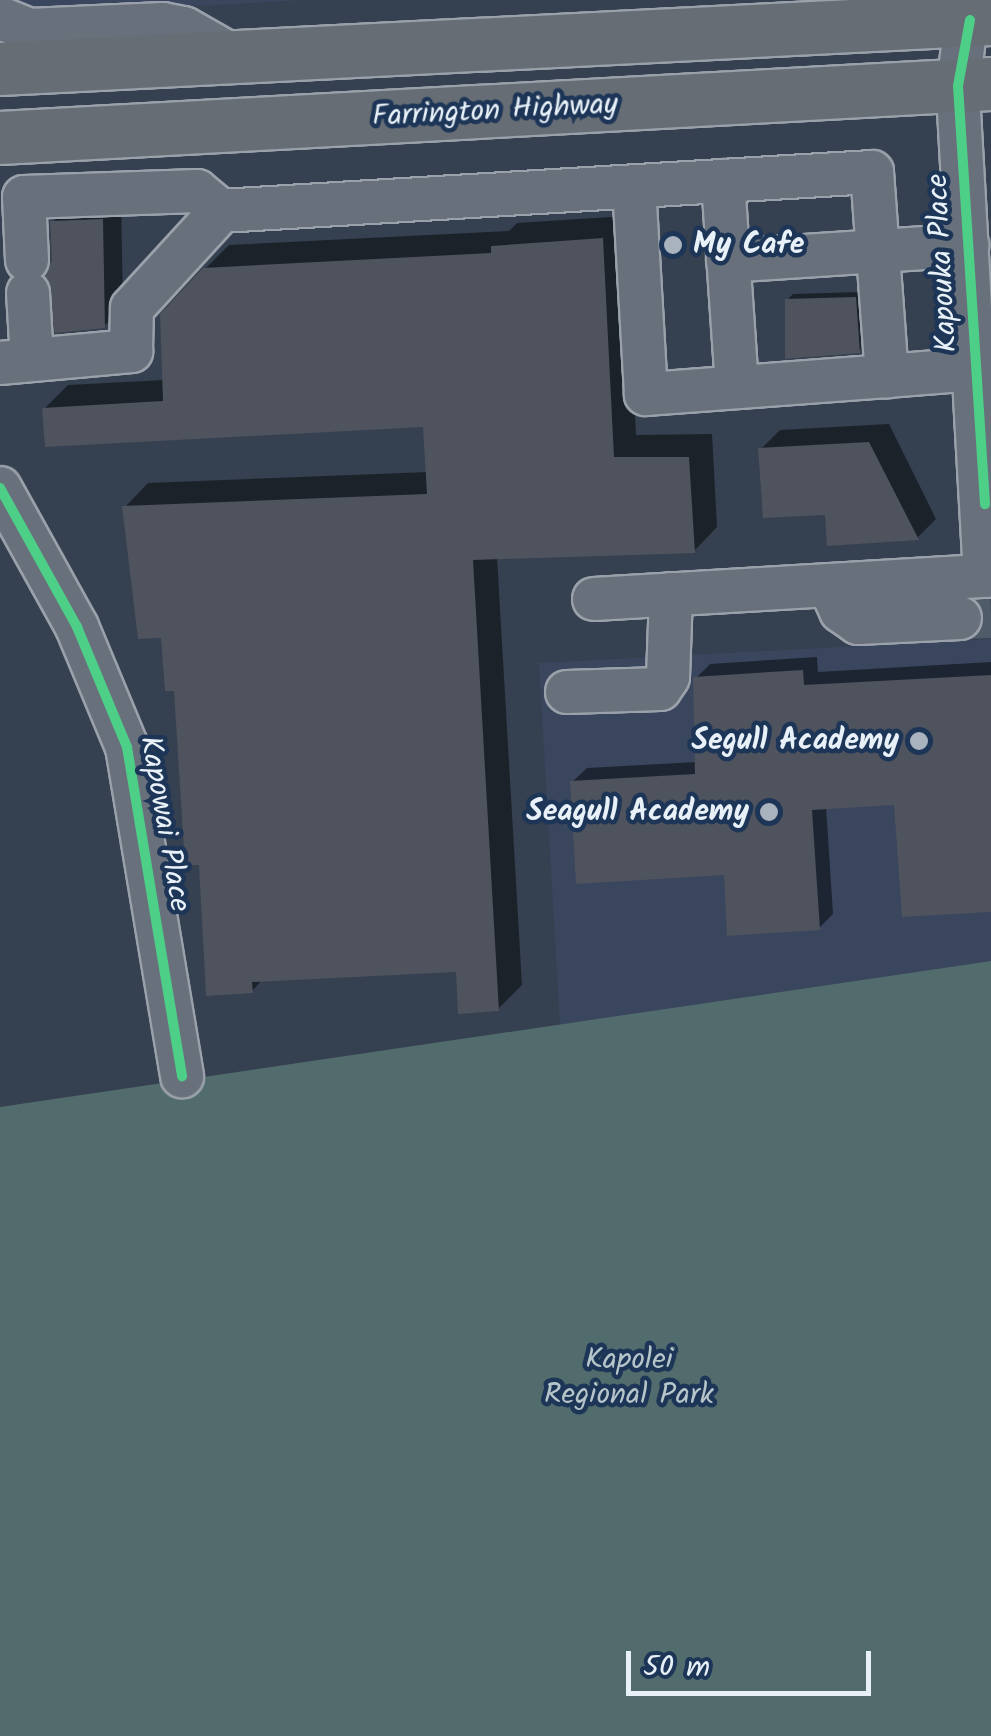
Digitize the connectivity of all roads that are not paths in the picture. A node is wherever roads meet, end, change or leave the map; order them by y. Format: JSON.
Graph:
{"nodes":[{"id":1,"x":977,"y":13,"type":"edge"},
{"id":2,"x":0,"y":18,"type":"edge"},
{"id":3,"x":235,"y":57,"type":"junction"},
{"id":4,"x":0,"y":69,"type":"edge"},
{"id":5,"x":974,"y":85,"type":"edge"},
{"id":6,"x":0,"y":138,"type":"edge"},
{"id":7,"x":723,"y":181,"type":"junction"},
{"id":8,"x":634,"y":186,"type":"junction"},
{"id":9,"x":221,"y":211,"type":"junction"},
{"id":10,"x":967,"y":245,"type":"junction"},
{"id":11,"x":878,"y":252,"type":"junction"},
{"id":12,"x":728,"y":261,"type":"junction"},
{"id":13,"x":16,"y":361,"type":"edge"},
{"id":14,"x":980,"y":364,"type":"edge"},
{"id":15,"x":887,"y":376,"type":"junction"},
{"id":16,"x":737,"y":387,"type":"junction"},
{"id":17,"x":0,"y":488,"type":"edge"},
{"id":18,"x":988,"y":503,"type":"edge"},
{"id":19,"x":988,"y":576,"type":"edge"},
{"id":20,"x":829,"y":585,"type":"junction"},
{"id":21,"x":671,"y":594,"type":"junction"},
{"id":22,"x":594,"y":598,"type":"dead end"},
{"id":23,"x":960,"y":618,"type":"tunnel mouth"},
{"id":24,"x":567,"y":692,"type":"dead end"},
{"id":25,"x":182,"y":1076,"type":"dead end"}],
"edges":[{"from":1,"to":3,"type":"main road"},
{"from":1,"to":5,"type":"street","name":"Kapouka Place"},
{"from":2,"to":3,"type":"street"},
{"from":3,"to":4,"type":"main road"},
{"from":5,"to":6,"type":"main road","name":"Farrington Highway"},
{"from":5,"to":10,"type":"street","name":"Kapouka Place"},
{"from":7,"to":8,"type":"street"},
{"from":7,"to":11,"type":"street"},
{"from":7,"to":12,"type":"street"},
{"from":8,"to":9,"type":"street"},
{"from":8,"to":16,"type":"street"},
{"from":9,"to":13,"type":"street"},
{"from":9,"to":13,"type":"street"},
{"from":10,"to":11,"type":"street"},
{"from":10,"to":14,"type":"street","name":"Kapouka Place"},
{"from":11,"to":12,"type":"street"},
{"from":11,"to":15,"type":"street"},
{"from":12,"to":16,"type":"street"},
{"from":14,"to":15,"type":"street"},
{"from":14,"to":18,"type":"street","name":"Kapouka Place"},
{"from":15,"to":16,"type":"street"},
{"from":17,"to":25,"type":"street","name":"Kapowai Place"},
{"from":18,"to":19,"type":"street","name":"Kapouka Place"},
{"from":19,"to":20,"type":"street"},
{"from":20,"to":21,"type":"street"},
{"from":20,"to":23,"type":"street"},
{"from":21,"to":22,"type":"street"},
{"from":21,"to":24,"type":"street"}]}
